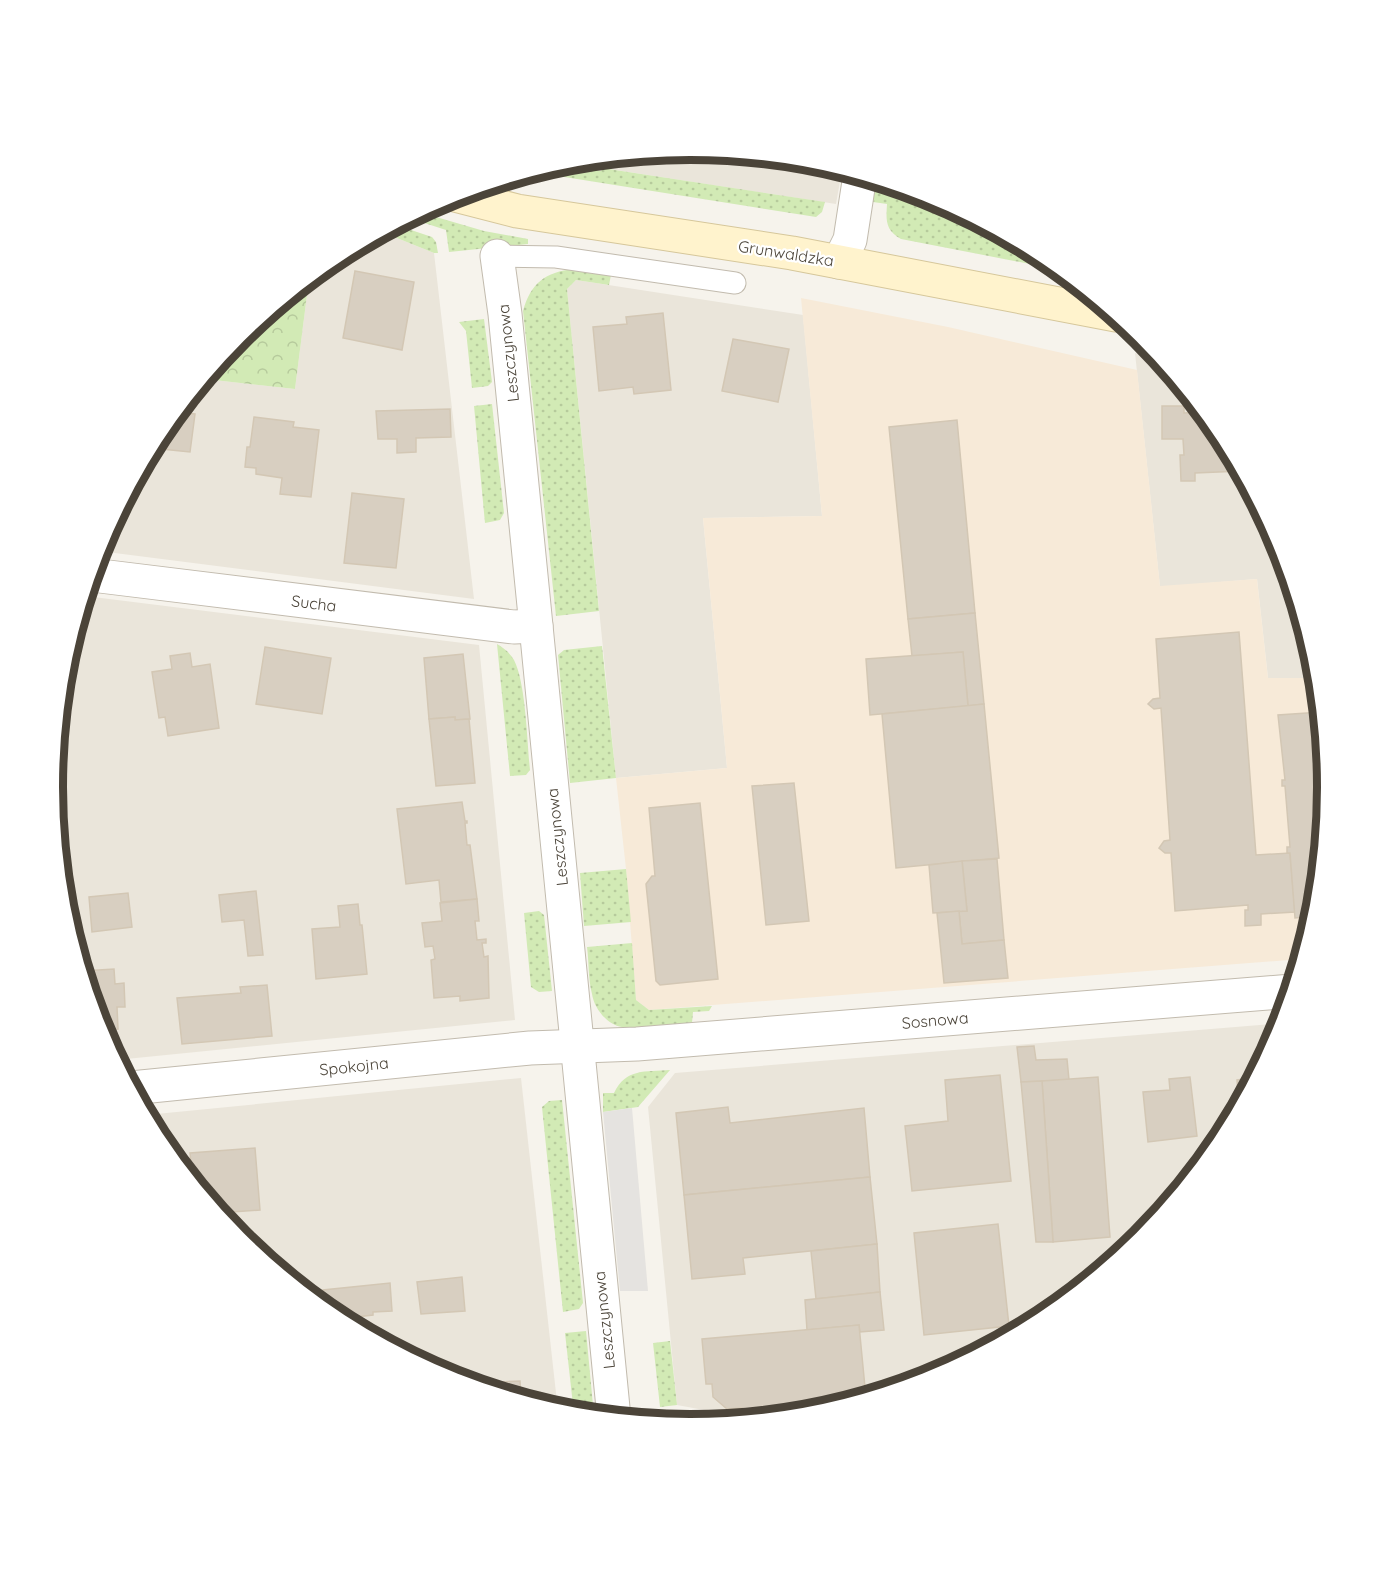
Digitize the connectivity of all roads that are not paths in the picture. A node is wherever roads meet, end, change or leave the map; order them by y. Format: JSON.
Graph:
{"nodes":[{"id":1,"x":859,"y":183,"type":"edge"},
{"id":2,"x":473,"y":199,"type":"edge"},
{"id":3,"x":497,"y":256,"type":"joint"},
{"id":4,"x":839,"y":262,"type":"junction"},
{"id":5,"x":735,"y":283,"type":"dead end"},
{"id":6,"x":1097,"y":310,"type":"edge"},
{"id":7,"x":100,"y":576,"type":"edge"},
{"id":8,"x":536,"y":626,"type":"junction"},
{"id":9,"x":1284,"y":992,"type":"edge"},
{"id":10,"x":577,"y":1046,"type":"junction"},
{"id":11,"x":140,"y":1087,"type":"edge"},
{"id":12,"x":613,"y":1410,"type":"edge"}],
"edges":[{"from":1,"to":4,"type":"street"},
{"from":2,"to":4,"type":"street","name":"Grunwaldzka"},
{"from":3,"to":5,"type":"lane"},
{"from":3,"to":8,"type":"street","name":"Leszczynowa"},
{"from":4,"to":6,"type":"street","name":"Grunwaldzka"},
{"from":7,"to":8,"type":"street","name":"Sucha"},
{"from":8,"to":10,"type":"street","name":"Leszczynowa"},
{"from":9,"to":10,"type":"street","name":"Sosnowa"},
{"from":10,"to":11,"type":"street","name":"Spokojna"},
{"from":10,"to":12,"type":"street","name":"Leszczynowa"}]}
